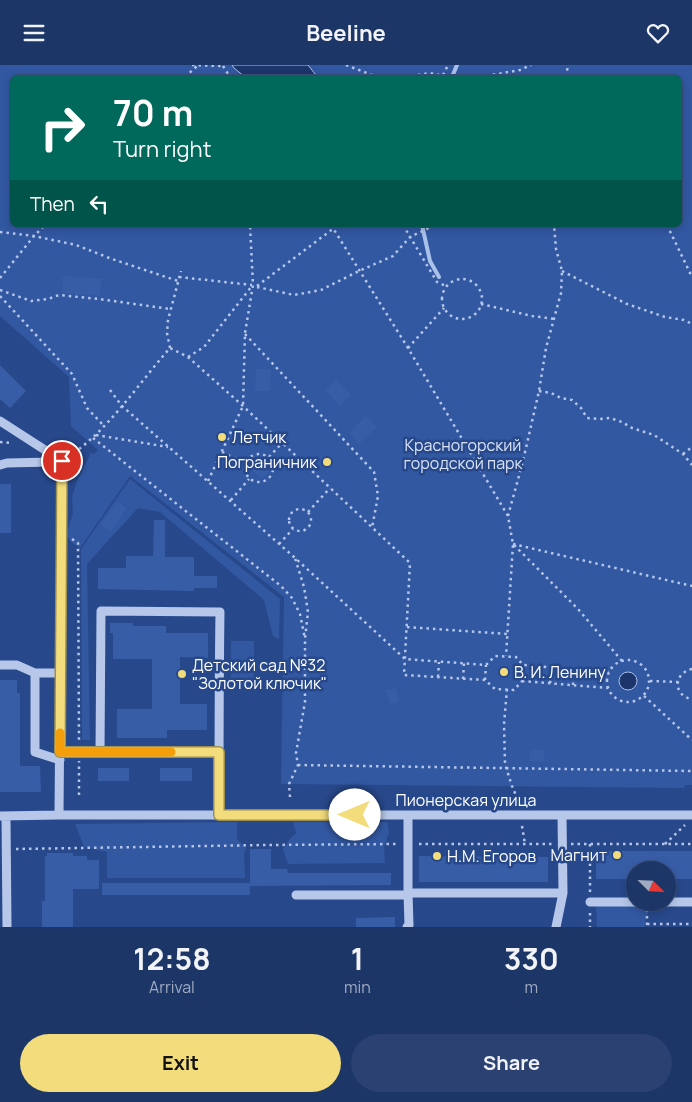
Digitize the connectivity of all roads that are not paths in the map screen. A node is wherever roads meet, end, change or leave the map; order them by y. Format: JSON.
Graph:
{"nodes":[{"id":1,"x":0,"y":421,"type":"edge"},
{"id":2,"x":58,"y":458,"type":"junction"},
{"id":3,"x":0,"y":465,"type":"edge"},
{"id":4,"x":0,"y":665,"type":"edge"},
{"id":5,"x":35,"y":673,"type":"junction"},
{"id":6,"x":60,"y":673,"type":"junction"},
{"id":7,"x":100,"y":752,"type":"junction"},
{"id":8,"x":219,"y":752,"type":"junction"},
{"id":9,"x":60,"y":756,"type":"junction"},
{"id":10,"x":59,"y":815,"type":"junction"},
{"id":11,"x":219,"y":815,"type":"junction"},
{"id":12,"x":408,"y":815,"type":"junction"},
{"id":13,"x":562,"y":815,"type":"junction"},
{"id":14,"x":692,"y":815,"type":"edge"},
{"id":15,"x":3,"y":816,"type":"edge"},
{"id":16,"x":563,"y":893,"type":"junction"},
{"id":17,"x":408,"y":894,"type":"junction"},
{"id":18,"x":296,"y":895,"type":"dead end"},
{"id":19,"x":590,"y":902,"type":"road end"},
{"id":20,"x":626,"y":902,"type":"edge"},
{"id":21,"x":676,"y":902,"type":"edge"},
{"id":22,"x":692,"y":902,"type":"edge"},
{"id":23,"x":409,"y":926,"type":"edge"},
{"id":24,"x":7,"y":927,"type":"edge"},
{"id":25,"x":556,"y":927,"type":"edge"}],
"edges":[{"from":1,"to":2,"type":"street"},
{"from":2,"to":3,"type":"street"},
{"from":2,"to":6,"type":"street"},
{"from":4,"to":5,"type":"street"},
{"from":5,"to":6,"type":"street"},
{"from":5,"to":9,"type":"street"},
{"from":6,"to":9,"type":"street"},
{"from":7,"to":8,"type":"street"},
{"from":7,"to":8,"type":"street"},
{"from":7,"to":9,"type":"street"},
{"from":8,"to":11,"type":"street"},
{"from":9,"to":10,"type":"street"},
{"from":10,"to":11,"type":"street","name":"Пионерская улица"},
{"from":10,"to":15,"type":"street","name":"Пионерская улица"},
{"from":11,"to":12,"type":"street","name":"Пионерская улица"},
{"from":12,"to":13,"type":"street","name":"Пионерская улица"},
{"from":12,"to":17,"type":"street"},
{"from":13,"to":14,"type":"street","name":"Пионерская улица"},
{"from":13,"to":16,"type":"street"},
{"from":15,"to":24,"type":"street"},
{"from":16,"to":17,"type":"street"},
{"from":16,"to":25,"type":"street"},
{"from":17,"to":18,"type":"street"},
{"from":17,"to":23,"type":"street"},
{"from":19,"to":20,"type":"street"},
{"from":21,"to":22,"type":"street"}]}
